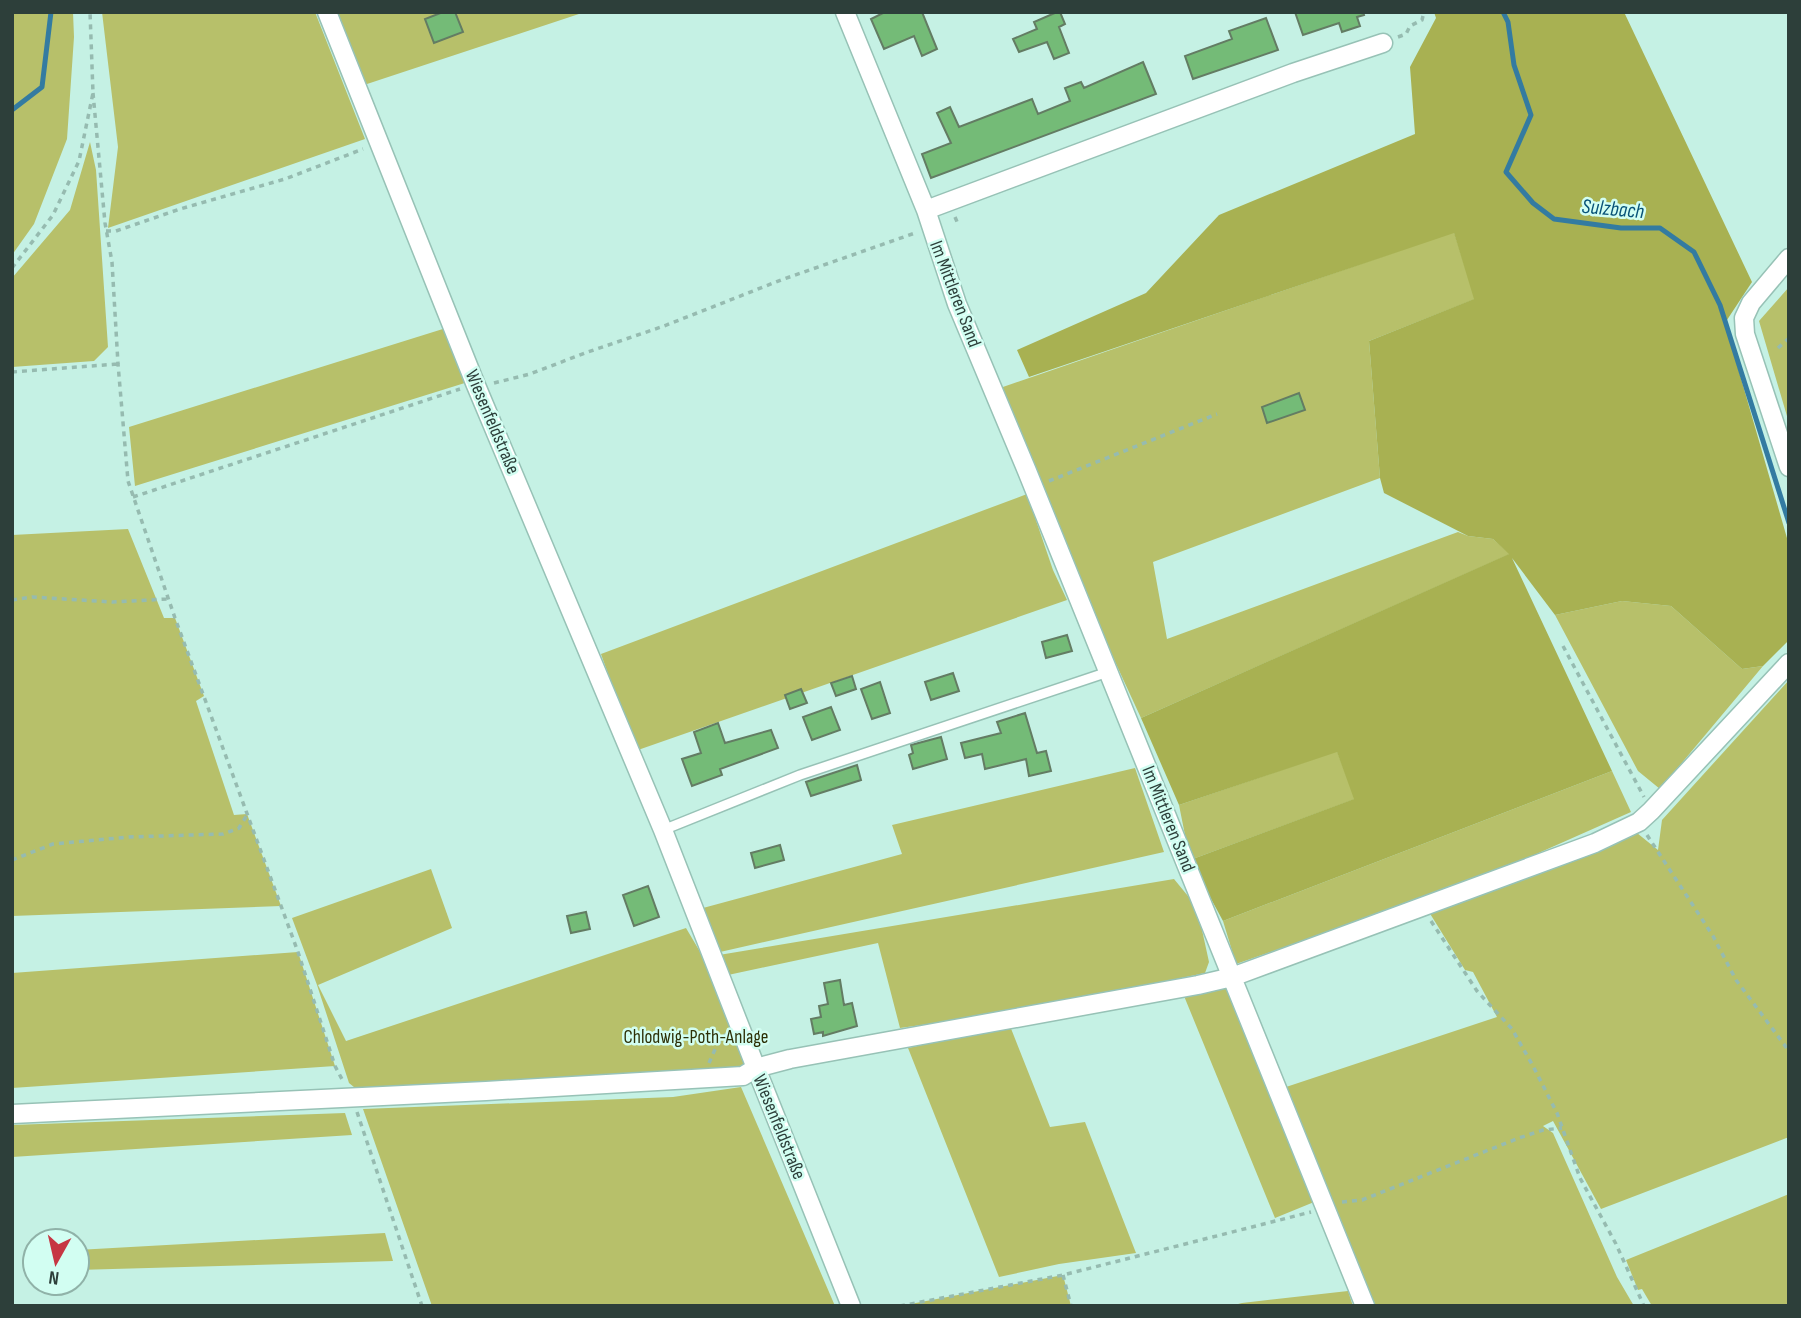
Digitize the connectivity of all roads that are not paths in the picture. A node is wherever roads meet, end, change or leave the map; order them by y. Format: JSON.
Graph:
{"nodes":[{"id":1,"x":327,"y":12,"type":"edge"},
{"id":2,"x":845,"y":12,"type":"edge"},
{"id":3,"x":1383,"y":43,"type":"road end"},
{"id":4,"x":926,"y":210,"type":"junction"},
{"id":5,"x":1789,"y":258,"type":"edge"},
{"id":6,"x":1789,"y":467,"type":"edge"},
{"id":7,"x":1789,"y":663,"type":"edge"},
{"id":8,"x":1108,"y":672,"type":"junction"},
{"id":9,"x":663,"y":830,"type":"junction"},
{"id":10,"x":1232,"y":977,"type":"junction"},
{"id":11,"x":755,"y":1069,"type":"junction"},
{"id":12,"x":12,"y":1114,"type":"edge"},
{"id":13,"x":851,"y":1306,"type":"edge"},
{"id":14,"x":1365,"y":1306,"type":"edge"}],
"edges":[{"from":1,"to":9,"type":"street","name":"Wiesenfeldstraße"},
{"from":2,"to":4,"type":"street","name":"Im Mittleren Sand"},
{"from":3,"to":4,"type":"street"},
{"from":4,"to":8,"type":"street","name":"Im Mittleren Sand"},
{"from":5,"to":6,"type":"street"},
{"from":7,"to":10,"type":"street"},
{"from":8,"to":9,"type":"lane"},
{"from":8,"to":10,"type":"street","name":"Im Mittleren Sand"},
{"from":9,"to":11,"type":"street","name":"Wiesenfeldstraße"},
{"from":10,"to":11,"type":"street"},
{"from":10,"to":14,"type":"street","name":"Im Mittleren Sand"},
{"from":11,"to":12,"type":"street"},
{"from":11,"to":13,"type":"street","name":"Wiesenfeldstraße"}]}
